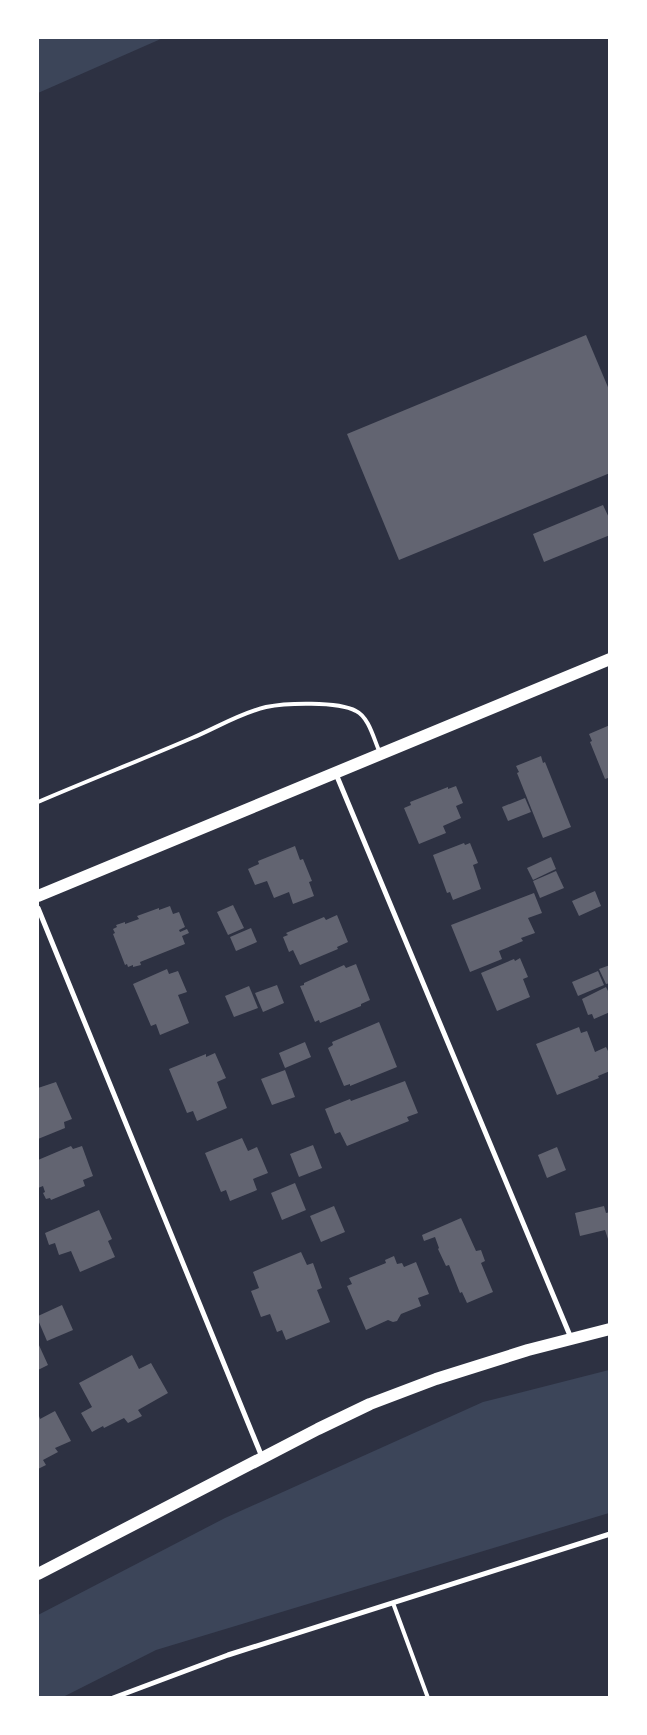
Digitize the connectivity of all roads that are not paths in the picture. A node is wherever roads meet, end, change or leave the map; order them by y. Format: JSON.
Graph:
{"nodes":[{"id":1,"x":610,"y":659,"type":"edge"},
{"id":2,"x":380,"y":754,"type":"junction"},
{"id":3,"x":335,"y":772,"type":"junction"},
{"id":4,"x":38,"y":802,"type":"edge"},
{"id":5,"x":38,"y":896,"type":"edge"},
{"id":6,"x":38,"y":908,"type":"edge"},
{"id":7,"x":610,"y":1329,"type":"edge"},
{"id":8,"x":572,"y":1339,"type":"junction"},
{"id":9,"x":263,"y":1457,"type":"junction"},
{"id":10,"x":610,"y":1534,"type":"edge"},
{"id":11,"x":38,"y":1574,"type":"edge"},
{"id":12,"x":393,"y":1603,"type":"junction"},
{"id":13,"x":113,"y":1698,"type":"edge"},
{"id":14,"x":428,"y":1698,"type":"edge"}],
"edges":[{"from":1,"to":2,"type":"main road"},
{"from":2,"to":3,"type":"main road"},
{"from":2,"to":4,"type":"lane"},
{"from":3,"to":5,"type":"main road"},
{"from":3,"to":8,"type":"street"},
{"from":6,"to":9,"type":"street"},
{"from":7,"to":8,"type":"main road"},
{"from":8,"to":9,"type":"main road"},
{"from":9,"to":11,"type":"main road"},
{"from":10,"to":12,"type":"street"},
{"from":12,"to":13,"type":"street"},
{"from":12,"to":14,"type":"lane"}]}
